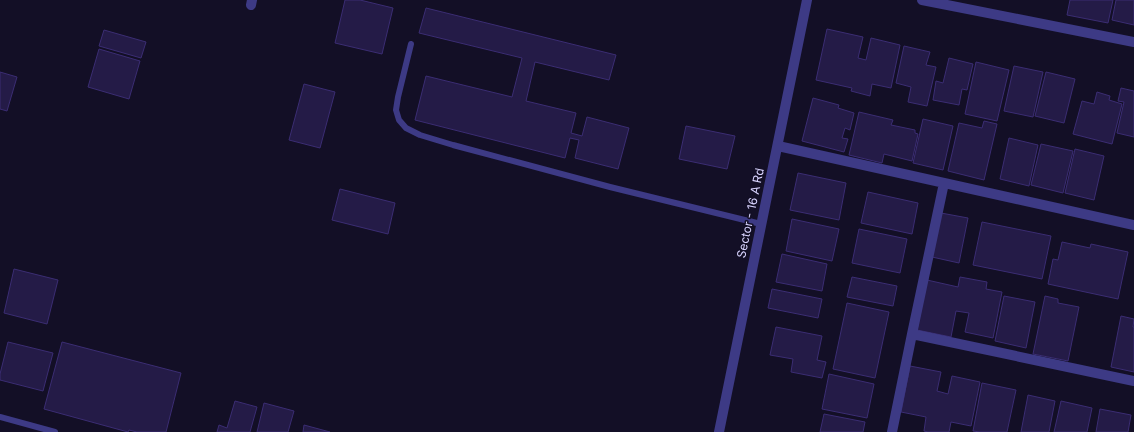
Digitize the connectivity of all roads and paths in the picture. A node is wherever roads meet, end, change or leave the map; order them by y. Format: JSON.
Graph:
{"nodes":[{"id":1,"x":807,"y":0,"type":"edge"},
{"id":2,"x":922,"y":0,"type":"edge"},
{"id":3,"x":980,"y":0,"type":"edge"},
{"id":4,"x":978,"y":11,"type":"junction"},
{"id":5,"x":1134,"y":42,"type":"edge"},
{"id":6,"x":411,"y":44,"type":"dead end"},
{"id":7,"x":778,"y":146,"type":"junction"},
{"id":8,"x":944,"y":183,"type":"junction"},
{"id":9,"x":761,"y":224,"type":"junction"},
{"id":10,"x":1134,"y":225,"type":"edge"},
{"id":11,"x":912,"y":334,"type":"junction"},
{"id":12,"x":1134,"y":381,"type":"edge"},
{"id":13,"x":0,"y":417,"type":"edge"},
{"id":14,"x":55,"y":432,"type":"edge"},
{"id":15,"x":719,"y":432,"type":"edge"},
{"id":16,"x":892,"y":432,"type":"edge"}],
"edges":[{"from":1,"to":7,"type":"street","name":"Sector - 16 A Rd"},
{"from":2,"to":4,"type":"street"},
{"from":3,"to":4,"type":"street"},
{"from":4,"to":5,"type":"street"},
{"from":6,"to":9,"type":"lane"},
{"from":7,"to":8,"type":"street"},
{"from":7,"to":9,"type":"street","name":"Sector - 16 A Rd"},
{"from":8,"to":10,"type":"street"},
{"from":8,"to":11,"type":"street"},
{"from":9,"to":15,"type":"street","name":"Sector - 16 A Rd"},
{"from":11,"to":12,"type":"street"},
{"from":11,"to":16,"type":"street"},
{"from":13,"to":14,"type":"lane"}]}
